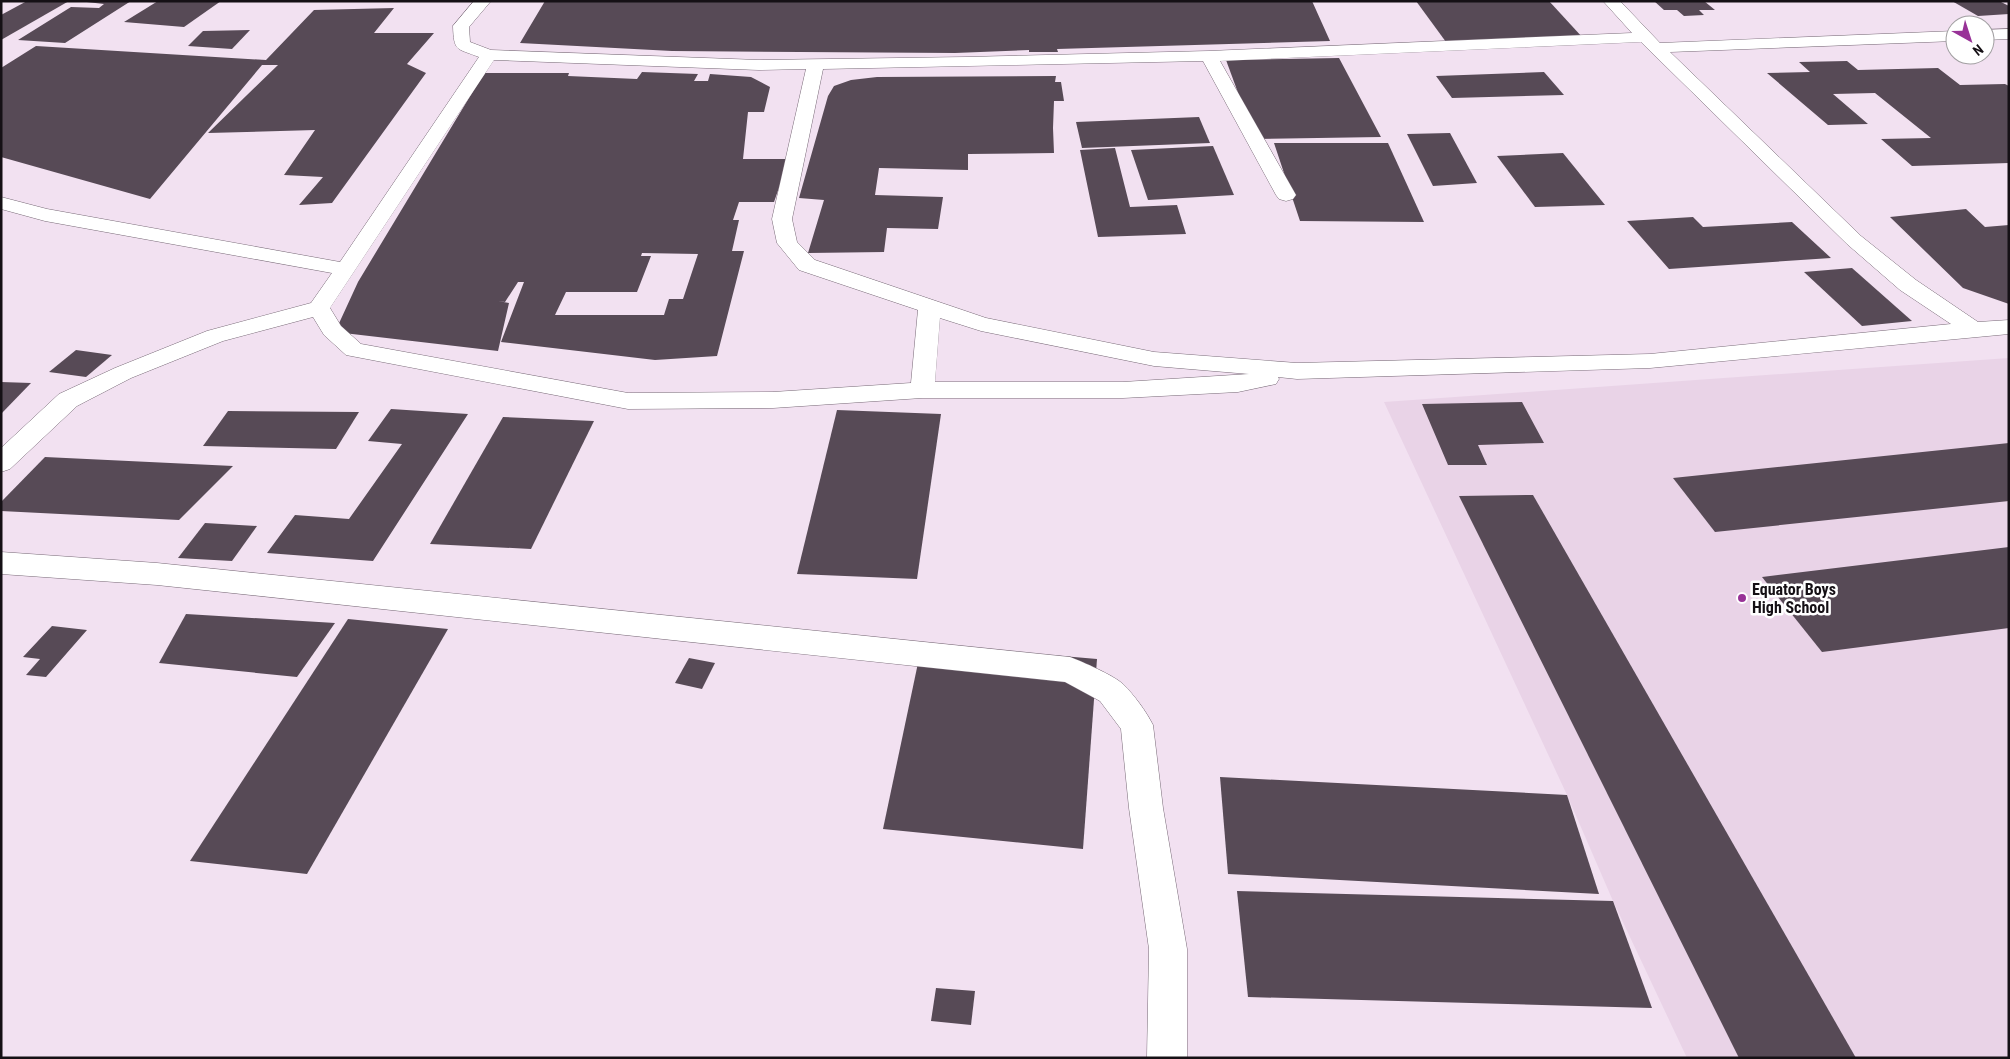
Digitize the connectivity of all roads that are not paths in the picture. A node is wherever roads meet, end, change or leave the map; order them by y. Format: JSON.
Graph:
{"nodes":[{"id":1,"x":483,"y":1,"type":"edge"},
{"id":2,"x":1611,"y":1,"type":"edge"},
{"id":3,"x":1995,"y":34,"type":"edge"},
{"id":4,"x":2009,"y":34,"type":"edge"},
{"id":5,"x":1945,"y":36,"type":"edge"},
{"id":6,"x":1651,"y":42,"type":"junction"},
{"id":7,"x":489,"y":55,"type":"junction"},
{"id":8,"x":1209,"y":56,"type":"junction"},
{"id":9,"x":816,"y":64,"type":"junction"},
{"id":10,"x":1286,"y":195,"type":"dead end"},
{"id":11,"x":1,"y":204,"type":"edge"},
{"id":12,"x":345,"y":269,"type":"junction"},
{"id":13,"x":930,"y":307,"type":"junction"},
{"id":14,"x":319,"y":308,"type":"junction"},
{"id":15,"x":2009,"y":327,"type":"edge"},
{"id":16,"x":1973,"y":329,"type":"junction"},
{"id":17,"x":1319,"y":370,"type":"junction"},
{"id":18,"x":922,"y":390,"type":"junction"},
{"id":19,"x":1,"y":462,"type":"edge"},
{"id":20,"x":1,"y":563,"type":"edge"},
{"id":21,"x":1167,"y":1058,"type":"edge"}],
"edges":[{"from":1,"to":7,"type":"street"},
{"from":2,"to":6,"type":"street"},
{"from":3,"to":4,"type":"street"},
{"from":5,"to":6,"type":"street"},
{"from":6,"to":8,"type":"street"},
{"from":6,"to":16,"type":"street"},
{"from":7,"to":9,"type":"street"},
{"from":7,"to":12,"type":"street"},
{"from":8,"to":9,"type":"street"},
{"from":8,"to":10,"type":"street"},
{"from":9,"to":13,"type":"street"},
{"from":11,"to":12,"type":"street"},
{"from":12,"to":14,"type":"street"},
{"from":13,"to":17,"type":"street"},
{"from":13,"to":18,"type":"street"},
{"from":14,"to":18,"type":"street"},
{"from":14,"to":19,"type":"street"},
{"from":15,"to":16,"type":"street"},
{"from":16,"to":17,"type":"street"},
{"from":17,"to":18,"type":"street"},
{"from":20,"to":21,"type":"street"}]}
